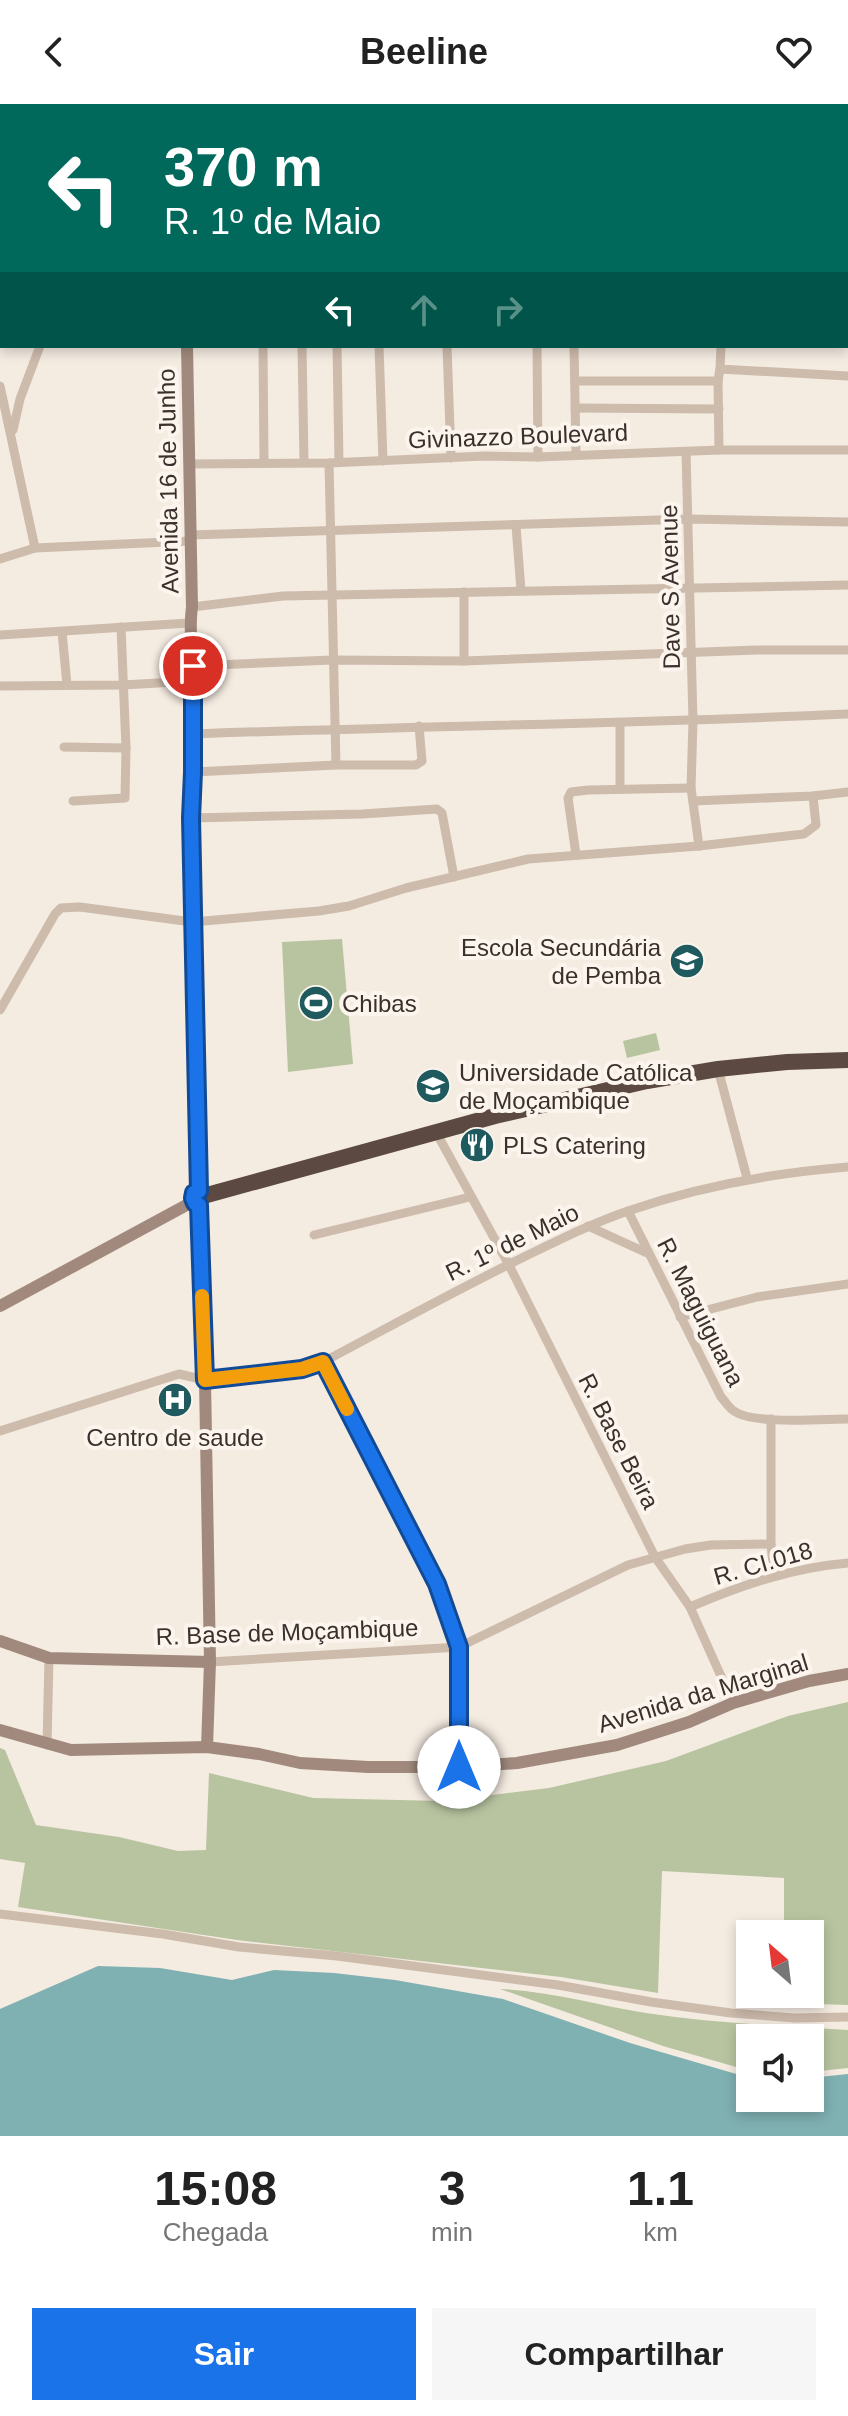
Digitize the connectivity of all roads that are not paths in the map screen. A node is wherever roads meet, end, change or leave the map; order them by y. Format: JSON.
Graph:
{"nodes":[{"id":1,"x":39,"y":348,"type":"edge"},
{"id":2,"x":187,"y":348,"type":"edge"},
{"id":3,"x":263,"y":348,"type":"edge"},
{"id":4,"x":302,"y":348,"type":"edge"},
{"id":5,"x":337,"y":348,"type":"edge"},
{"id":6,"x":379,"y":348,"type":"edge"},
{"id":7,"x":447,"y":348,"type":"edge"},
{"id":8,"x":537,"y":348,"type":"edge"},
{"id":9,"x":574,"y":348,"type":"edge"},
{"id":10,"x":721,"y":348,"type":"edge"},
{"id":11,"x":720,"y":369,"type":"junction"},
{"id":12,"x":848,"y":376,"type":"edge"},
{"id":13,"x":575,"y":381,"type":"junction"},
{"id":14,"x":718,"y":381,"type":"junction"},
{"id":15,"x":0,"y":386,"type":"edge"},
{"id":16,"x":575,"y":408,"type":"junction"},
{"id":17,"x":719,"y":409,"type":"junction"},
{"id":18,"x":12,"y":433,"type":"junction"},
{"id":19,"x":719,"y":450,"type":"junction"},
{"id":20,"x":848,"y":450,"type":"edge"},
{"id":21,"x":686,"y":452,"type":"junction"},
{"id":22,"x":576,"y":454,"type":"junction"},
{"id":23,"x":538,"y":457,"type":"junction"},
{"id":24,"x":451,"y":458,"type":"junction"},
{"id":25,"x":383,"y":461,"type":"junction"},
{"id":26,"x":264,"y":462,"type":"junction"},
{"id":27,"x":304,"y":462,"type":"junction"},
{"id":28,"x":334,"y":463,"type":"junction"},
{"id":29,"x":189,"y":464,"type":"junction"},
{"id":30,"x":689,"y":519,"type":"junction"},
{"id":31,"x":848,"y":522,"type":"edge"},
{"id":32,"x":516,"y":526,"type":"junction"},
{"id":33,"x":330,"y":530,"type":"junction"},
{"id":34,"x":190,"y":538,"type":"junction"},
{"id":35,"x":35,"y":548,"type":"junction"},
{"id":36,"x":0,"y":559,"type":"edge"},
{"id":37,"x":848,"y":585,"type":"edge"},
{"id":38,"x":689,"y":588,"type":"junction"},
{"id":39,"x":521,"y":590,"type":"junction"},
{"id":40,"x":464,"y":592,"type":"junction"},
{"id":41,"x":332,"y":596,"type":"junction"},
{"id":42,"x":192,"y":607,"type":"junction"},
{"id":43,"x":189,"y":623,"type":"junction"},
{"id":44,"x":121,"y":627,"type":"junction"},
{"id":45,"x":62,"y":632,"type":"junction"},
{"id":46,"x":0,"y":635,"type":"edge"},
{"id":47,"x":848,"y":650,"type":"edge"},
{"id":48,"x":691,"y":651,"type":"junction"},
{"id":49,"x":332,"y":660,"type":"junction"},
{"id":50,"x":464,"y":661,"type":"junction"},
{"id":51,"x":193,"y":666,"type":"junction"},
{"id":52,"x":192,"y":681,"type":"junction"},
{"id":53,"x":67,"y":685,"type":"junction"},
{"id":54,"x":123,"y":685,"type":"junction"},
{"id":55,"x":0,"y":686,"type":"edge"},
{"id":56,"x":848,"y":714,"type":"edge"},
{"id":57,"x":693,"y":721,"type":"junction"},
{"id":58,"x":620,"y":723,"type":"junction"},
{"id":59,"x":419,"y":726,"type":"junction"},
{"id":60,"x":334,"y":729,"type":"junction"},
{"id":61,"x":192,"y":734,"type":"junction"},
{"id":62,"x":64,"y":747,"type":"dead end"},
{"id":63,"x":126,"y":748,"type":"junction"},
{"id":64,"x":336,"y":765,"type":"junction"},
{"id":65,"x":193,"y":772,"type":"junction"},
{"id":66,"x":691,"y":788,"type":"junction"},
{"id":67,"x":620,"y":789,"type":"junction"},
{"id":68,"x":848,"y":792,"type":"edge"},
{"id":69,"x":813,"y":796,"type":"junction"},
{"id":70,"x":73,"y":801,"type":"dead end"},
{"id":71,"x":693,"y":801,"type":"junction"},
{"id":72,"x":191,"y":818,"type":"junction"},
{"id":73,"x":699,"y":846,"type":"junction"},
{"id":74,"x":576,"y":855,"type":"junction"},
{"id":75,"x":454,"y":877,"type":"junction"},
{"id":76,"x":192,"y":922,"type":"junction"},
{"id":77,"x":0,"y":1010,"type":"edge"},
{"id":78,"x":848,"y":1060,"type":"edge"},
{"id":79,"x":718,"y":1069,"type":"junction"},
{"id":80,"x":436,"y":1132,"type":"junction"},
{"id":81,"x":848,"y":1167,"type":"edge"},
{"id":82,"x":747,"y":1178,"type":"junction"},
{"id":83,"x":470,"y":1197,"type":"junction"},
{"id":84,"x":200,"y":1198,"type":"junction"},
{"id":85,"x":628,"y":1211,"type":"junction"},
{"id":86,"x":588,"y":1226,"type":"junction"},
{"id":87,"x":314,"y":1235,"type":"dead end"},
{"id":88,"x":647,"y":1253,"type":"junction"},
{"id":89,"x":509,"y":1265,"type":"junction"},
{"id":90,"x":848,"y":1284,"type":"edge"},
{"id":91,"x":0,"y":1306,"type":"edge"},
{"id":92,"x":680,"y":1317,"type":"junction"},
{"id":93,"x":323,"y":1362,"type":"junction"},
{"id":94,"x":205,"y":1380,"type":"junction"},
{"id":95,"x":771,"y":1419,"type":"junction"},
{"id":96,"x":848,"y":1419,"type":"edge"},
{"id":97,"x":0,"y":1431,"type":"edge"},
{"id":98,"x":771,"y":1544,"type":"junction"},
{"id":99,"x":655,"y":1557,"type":"junction"},
{"id":100,"x":848,"y":1563,"type":"edge"},
{"id":101,"x":774,"y":1575,"type":"junction"},
{"id":102,"x":690,"y":1607,"type":"junction"},
{"id":103,"x":0,"y":1641,"type":"edge"},
{"id":104,"x":459,"y":1647,"type":"junction"},
{"id":105,"x":49,"y":1658,"type":"junction"},
{"id":106,"x":210,"y":1662,"type":"junction"},
{"id":107,"x":848,"y":1674,"type":"edge"},
{"id":108,"x":733,"y":1703,"type":"junction"},
{"id":109,"x":0,"y":1730,"type":"edge"},
{"id":110,"x":47,"y":1745,"type":"junction"},
{"id":111,"x":207,"y":1747,"type":"junction"},
{"id":112,"x":459,"y":1767,"type":"junction"},
{"id":113,"x":0,"y":1914,"type":"edge"},
{"id":114,"x":848,"y":2017,"type":"edge"}],
"edges":[{"from":1,"to":18,"type":"street"},
{"from":2,"to":29,"type":"street","name":"Avenida 16 de Junho"},
{"from":3,"to":26,"type":"street"},
{"from":4,"to":27,"type":"street"},
{"from":5,"to":28,"type":"street"},
{"from":6,"to":25,"type":"street"},
{"from":7,"to":24,"type":"street"},
{"from":8,"to":23,"type":"street"},
{"from":9,"to":13,"type":"street"},
{"from":10,"to":11,"type":"street"},
{"from":11,"to":12,"type":"street"},
{"from":11,"to":14,"type":"street"},
{"from":13,"to":14,"type":"street"},
{"from":13,"to":16,"type":"street"},
{"from":14,"to":17,"type":"street"},
{"from":15,"to":18,"type":"street"},
{"from":16,"to":17,"type":"street"},
{"from":16,"to":22,"type":"street"},
{"from":17,"to":19,"type":"street"},
{"from":18,"to":35,"type":"street"},
{"from":19,"to":20,"type":"street","name":"Givinazzo Boulevard"},
{"from":19,"to":21,"type":"street","name":"Givinazzo Boulevard"},
{"from":21,"to":22,"type":"street","name":"Givinazzo Boulevard"},
{"from":21,"to":30,"type":"street","name":"Dave S Avenue"},
{"from":22,"to":23,"type":"street","name":"Givinazzo Boulevard"},
{"from":23,"to":24,"type":"street","name":"Givinazzo Boulevard"},
{"from":24,"to":25,"type":"street","name":"Givinazzo Boulevard"},
{"from":25,"to":28,"type":"street","name":"Givinazzo Boulevard"},
{"from":26,"to":27,"type":"street","name":"Givinazzo Boulevard"},
{"from":26,"to":29,"type":"street","name":"Givinazzo Boulevard"},
{"from":27,"to":28,"type":"street","name":"Givinazzo Boulevard"},
{"from":28,"to":33,"type":"street"},
{"from":29,"to":34,"type":"street","name":"Avenida 16 de Junho"},
{"from":30,"to":31,"type":"street"},
{"from":30,"to":32,"type":"street"},
{"from":30,"to":38,"type":"street","name":"Dave S Avenue"},
{"from":32,"to":33,"type":"street"},
{"from":32,"to":39,"type":"street"},
{"from":33,"to":34,"type":"street"},
{"from":33,"to":41,"type":"street"},
{"from":34,"to":35,"type":"street"},
{"from":34,"to":42,"type":"street","name":"Avenida 16 de Junho"},
{"from":35,"to":36,"type":"street"},
{"from":37,"to":38,"type":"street"},
{"from":38,"to":39,"type":"street"},
{"from":38,"to":48,"type":"street","name":"Dave S Avenue"},
{"from":39,"to":40,"type":"street"},
{"from":40,"to":41,"type":"street"},
{"from":40,"to":50,"type":"street"},
{"from":41,"to":42,"type":"street"},
{"from":41,"to":49,"type":"street"},
{"from":42,"to":43,"type":"street","name":"Avenida 16 de Junho"},
{"from":43,"to":44,"type":"street"},
{"from":43,"to":51,"type":"street","name":"Avenida 16 de Junho"},
{"from":44,"to":45,"type":"street"},
{"from":44,"to":54,"type":"street"},
{"from":45,"to":46,"type":"street"},
{"from":45,"to":53,"type":"street"},
{"from":47,"to":48,"type":"street"},
{"from":48,"to":50,"type":"street"},
{"from":48,"to":57,"type":"street","name":"Dave S Avenue"},
{"from":49,"to":50,"type":"street"},
{"from":49,"to":51,"type":"street"},
{"from":49,"to":60,"type":"street"},
{"from":51,"to":52,"type":"street","name":"Avenida 16 de Junho"},
{"from":52,"to":54,"type":"street"},
{"from":52,"to":61,"type":"street","name":"Avenida 16 de Junho"},
{"from":53,"to":54,"type":"street"},
{"from":53,"to":55,"type":"street"},
{"from":54,"to":63,"type":"street"},
{"from":56,"to":57,"type":"street"},
{"from":57,"to":58,"type":"street"},
{"from":57,"to":66,"type":"street","name":"Dave S Avenue"},
{"from":58,"to":59,"type":"street"},
{"from":58,"to":67,"type":"street"},
{"from":59,"to":60,"type":"street"},
{"from":59,"to":64,"type":"street"},
{"from":60,"to":61,"type":"street"},
{"from":60,"to":64,"type":"street"},
{"from":61,"to":65,"type":"street","name":"Avenida 16 de Junho"},
{"from":62,"to":63,"type":"street"},
{"from":63,"to":70,"type":"street"},
{"from":64,"to":65,"type":"street"},
{"from":65,"to":72,"type":"street","name":"Avenida 16 de Junho"},
{"from":66,"to":67,"type":"street"},
{"from":66,"to":71,"type":"street","name":"Dave S Avenue"},
{"from":67,"to":74,"type":"street"},
{"from":68,"to":69,"type":"street"},
{"from":69,"to":71,"type":"street"},
{"from":69,"to":73,"type":"street"},
{"from":71,"to":73,"type":"street","name":"Dave S Avenue"},
{"from":72,"to":75,"type":"street"},
{"from":72,"to":76,"type":"street","name":"Avenida 16 de Junho"},
{"from":73,"to":74,"type":"street"},
{"from":74,"to":75,"type":"street"},
{"from":75,"to":76,"type":"street"},
{"from":76,"to":77,"type":"street"},
{"from":76,"to":84,"type":"street","name":"Avenida 16 de Junho"},
{"from":78,"to":79,"type":"highway"},
{"from":79,"to":80,"type":"highway"},
{"from":79,"to":82,"type":"street"},
{"from":80,"to":83,"type":"street","name":"R. Base Beira"},
{"from":80,"to":84,"type":"highway"},
{"from":81,"to":82,"type":"street","name":"R. 1º de Maio"},
{"from":82,"to":85,"type":"street","name":"R. 1º de Maio"},
{"from":83,"to":87,"type":"street"},
{"from":83,"to":89,"type":"street","name":"R. Base Beira"},
{"from":84,"to":91,"type":"street"},
{"from":84,"to":94,"type":"street","name":"Avenida 16 de Junho"},
{"from":85,"to":86,"type":"street","name":"R. 1º de Maio"},
{"from":85,"to":88,"type":"street","name":"R. Maguiguana"},
{"from":86,"to":88,"type":"street"},
{"from":86,"to":89,"type":"street","name":"R. 1º de Maio"},
{"from":88,"to":92,"type":"street","name":"R. Maguiguana"},
{"from":89,"to":93,"type":"street","name":"R. 1º de Maio"},
{"from":89,"to":99,"type":"street","name":"R. Base Beira"},
{"from":90,"to":92,"type":"street"},
{"from":92,"to":95,"type":"street","name":"R. Maguiguana"},
{"from":93,"to":94,"type":"street","name":"R. 1º de Maio"},
{"from":93,"to":104,"type":"street"},
{"from":94,"to":97,"type":"street","name":"R. 1º de Maio"},
{"from":94,"to":106,"type":"street","name":"Avenida 16 de Junho"},
{"from":95,"to":96,"type":"street","name":"R. Maguiguana"},
{"from":95,"to":98,"type":"street"},
{"from":98,"to":99,"type":"street","name":"R. Base de Moçambique"},
{"from":98,"to":101,"type":"street"},
{"from":99,"to":102,"type":"street","name":"R. Base Beira"},
{"from":99,"to":104,"type":"street","name":"R. Base de Moçambique"},
{"from":100,"to":101,"type":"street","name":"R. CI.018"},
{"from":101,"to":102,"type":"street","name":"R. CI.018"},
{"from":102,"to":108,"type":"street","name":"R. Base Beira"},
{"from":103,"to":105,"type":"street","name":"R. Base de Moçambique"},
{"from":104,"to":106,"type":"street","name":"R. Base de Moçambique"},
{"from":104,"to":112,"type":"street"},
{"from":105,"to":106,"type":"street","name":"R. Base de Moçambique"},
{"from":105,"to":110,"type":"street"},
{"from":106,"to":111,"type":"street","name":"Avenida 16 de Junho"},
{"from":107,"to":108,"type":"street","name":"Avenida da Marginal"},
{"from":108,"to":112,"type":"street","name":"Avenida da Marginal"},
{"from":109,"to":110,"type":"street","name":"Avenida da Marginal"},
{"from":110,"to":111,"type":"street","name":"Avenida da Marginal"},
{"from":111,"to":112,"type":"street","name":"Avenida da Marginal"},
{"from":113,"to":114,"type":"street"}]}
